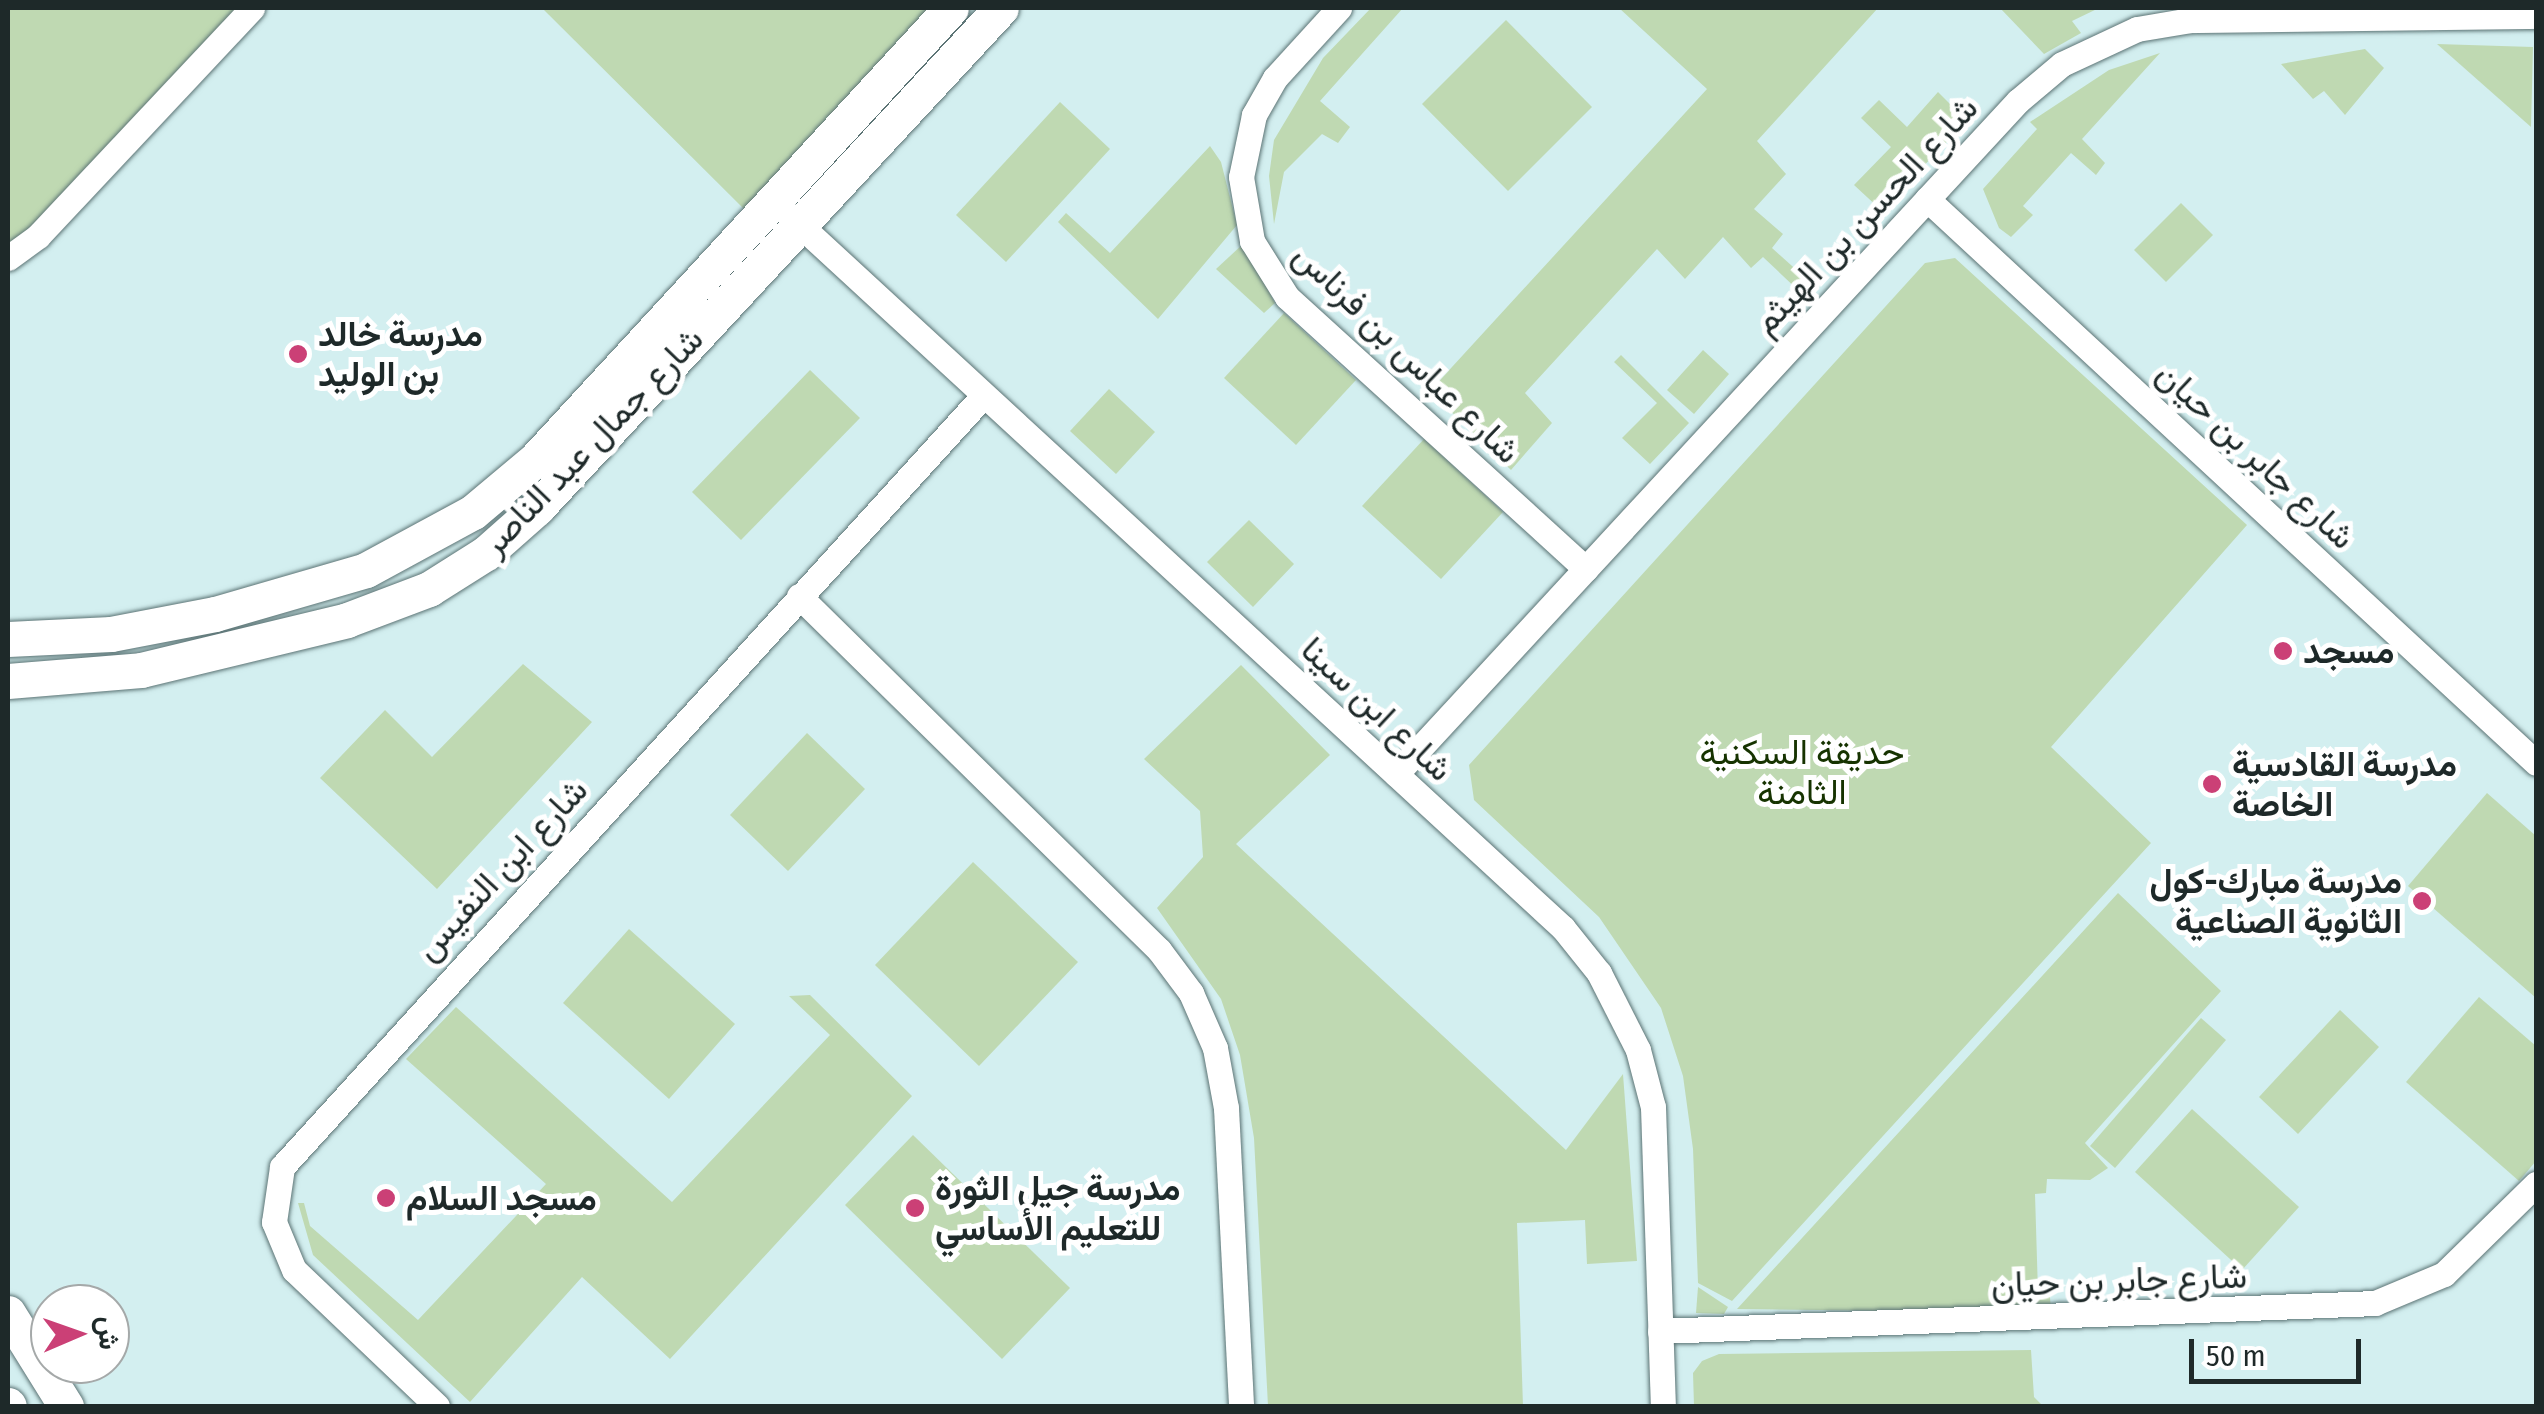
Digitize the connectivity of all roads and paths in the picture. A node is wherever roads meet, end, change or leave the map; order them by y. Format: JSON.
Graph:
{"nodes":[{"id":1,"x":252,"y":8,"type":"edge"},
{"id":2,"x":951,"y":8,"type":"edge"},
{"id":3,"x":1001,"y":8,"type":"edge"},
{"id":4,"x":1339,"y":8,"type":"edge"},
{"id":5,"x":2285,"y":13,"type":"edge"},
{"id":6,"x":2536,"y":16,"type":"edge"},
{"id":7,"x":1927,"y":200,"type":"junction"},
{"id":8,"x":786,"y":213,"type":"junction"},
{"id":9,"x":8,"y":258,"type":"edge"},
{"id":10,"x":984,"y":394,"type":"junction"},
{"id":11,"x":1586,"y":569,"type":"junction"},
{"id":12,"x":799,"y":596,"type":"junction"},
{"id":13,"x":8,"y":639,"type":"edge"},
{"id":14,"x":8,"y":681,"type":"edge"},
{"id":15,"x":2536,"y":763,"type":"edge"},
{"id":16,"x":1396,"y":774,"type":"junction"},
{"id":17,"x":2536,"y":1184,"type":"edge"},
{"id":18,"x":8,"y":1314,"type":"edge"},
{"id":19,"x":1660,"y":1331,"type":"junction"},
{"id":20,"x":66,"y":1406,"type":"edge"},
{"id":21,"x":437,"y":1406,"type":"edge"},
{"id":22,"x":1241,"y":1406,"type":"edge"},
{"id":23,"x":1663,"y":1406,"type":"edge"}],
"edges":[{"from":1,"to":9,"type":"street"},
{"from":2,"to":8,"type":"main road","name":"شارع جمال عبد الناصر"},
{"from":3,"to":8,"type":"main road","name":"شارع جمال عبد الناصر"},
{"from":4,"to":11,"type":"street","name":"شارع عباس بن فرناس"},
{"from":5,"to":6,"type":"street","name":"شارع الحسن بن الهيثم"},
{"from":5,"to":7,"type":"street","name":"شارع الحسن بن الهيثم"},
{"from":7,"to":11,"type":"street","name":"شارع الحسن بن الهيثم"},
{"from":7,"to":15,"type":"street","name":"شارع جابر بن حيان"},
{"from":8,"to":10,"type":"street","name":"شارع ابن سينا"},
{"from":8,"to":13,"type":"main road","name":"شارع جمال عبد الناصر"},
{"from":8,"to":14,"type":"main road","name":"شارع جمال عبد الناصر"},
{"from":10,"to":12,"type":"street","name":"شارع ابن النفيس"},
{"from":10,"to":16,"type":"street","name":"شارع ابن سينا"},
{"from":11,"to":16,"type":"street","name":"شارع الحسن بن الهيثم"},
{"from":12,"to":21,"type":"street","name":"شارع ابن النفيس"},
{"from":12,"to":22,"type":"street"},
{"from":16,"to":19,"type":"street","name":"شارع ابن سينا"},
{"from":17,"to":19,"type":"street","name":"شارع جابر بن حيان"},
{"from":18,"to":20,"type":"main road"},
{"from":19,"to":23,"type":"street","name":"شارع ابن سينا"}]}
